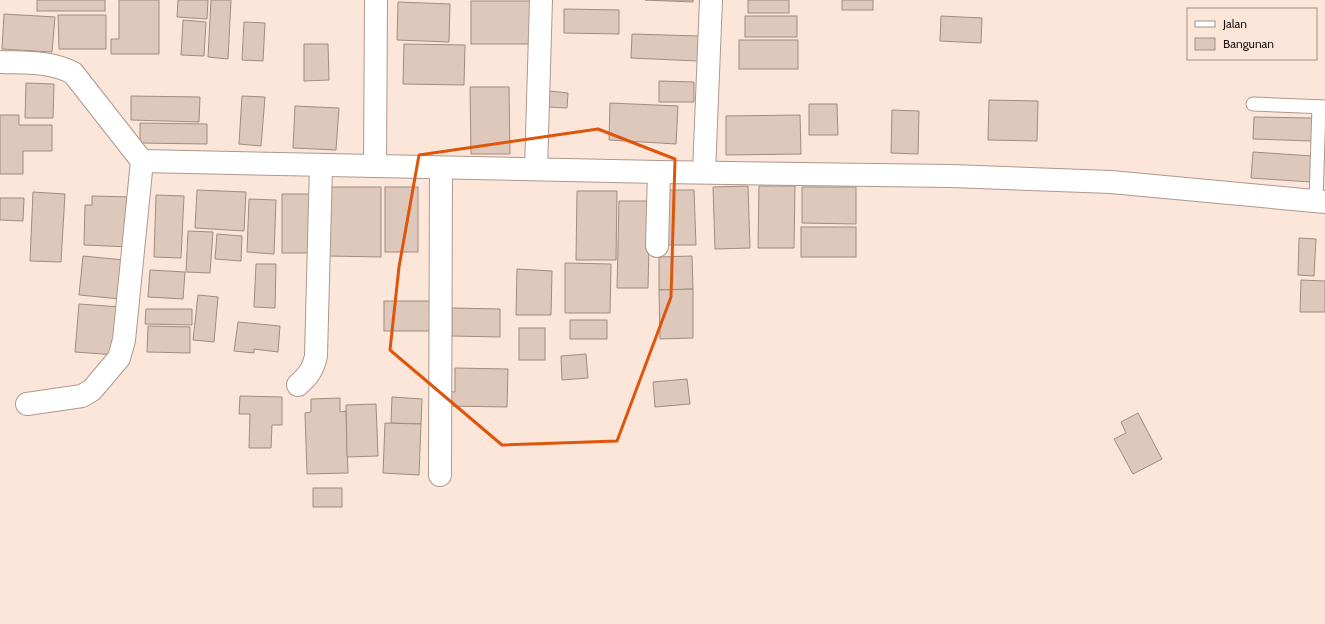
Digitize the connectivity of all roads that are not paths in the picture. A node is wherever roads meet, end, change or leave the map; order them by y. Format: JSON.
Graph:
{"nodes":[{"id":1,"x":376,"y":0,"type":"edge"},
{"id":2,"x":541,"y":0,"type":"edge"},
{"id":3,"x":711,"y":0,"type":"edge"},
{"id":4,"x":0,"y":62,"type":"edge"},
{"id":5,"x":1253,"y":104,"type":"dead end"},
{"id":6,"x":1322,"y":107,"type":"edge"},
{"id":7,"x":142,"y":161,"type":"junction"},
{"id":8,"x":321,"y":165,"type":"junction"},
{"id":9,"x":375,"y":166,"type":"junction"},
{"id":10,"x":441,"y":168,"type":"junction"},
{"id":11,"x":536,"y":169,"type":"junction"},
{"id":12,"x":659,"y":172,"type":"junction"},
{"id":13,"x":704,"y":172,"type":"junction"},
{"id":14,"x":1320,"y":201,"type":"edge"},
{"id":15,"x":657,"y":246,"type":"dead end"},
{"id":16,"x":298,"y":385,"type":"dead end"},
{"id":17,"x":27,"y":404,"type":"dead end"},
{"id":18,"x":440,"y":475,"type":"dead end"}],
"edges":[{"from":1,"to":9,"type":"street"},
{"from":2,"to":11,"type":"street"},
{"from":3,"to":13,"type":"street"},
{"from":4,"to":7,"type":"street"},
{"from":5,"to":6,"type":"lane"},
{"from":6,"to":14,"type":"lane"},
{"from":7,"to":8,"type":"street"},
{"from":7,"to":17,"type":"street"},
{"from":8,"to":9,"type":"street"},
{"from":8,"to":16,"type":"street"},
{"from":9,"to":10,"type":"street"},
{"from":10,"to":11,"type":"street"},
{"from":10,"to":18,"type":"street"},
{"from":11,"to":12,"type":"street"},
{"from":12,"to":13,"type":"street"},
{"from":12,"to":15,"type":"street"},
{"from":13,"to":14,"type":"street"}]}
